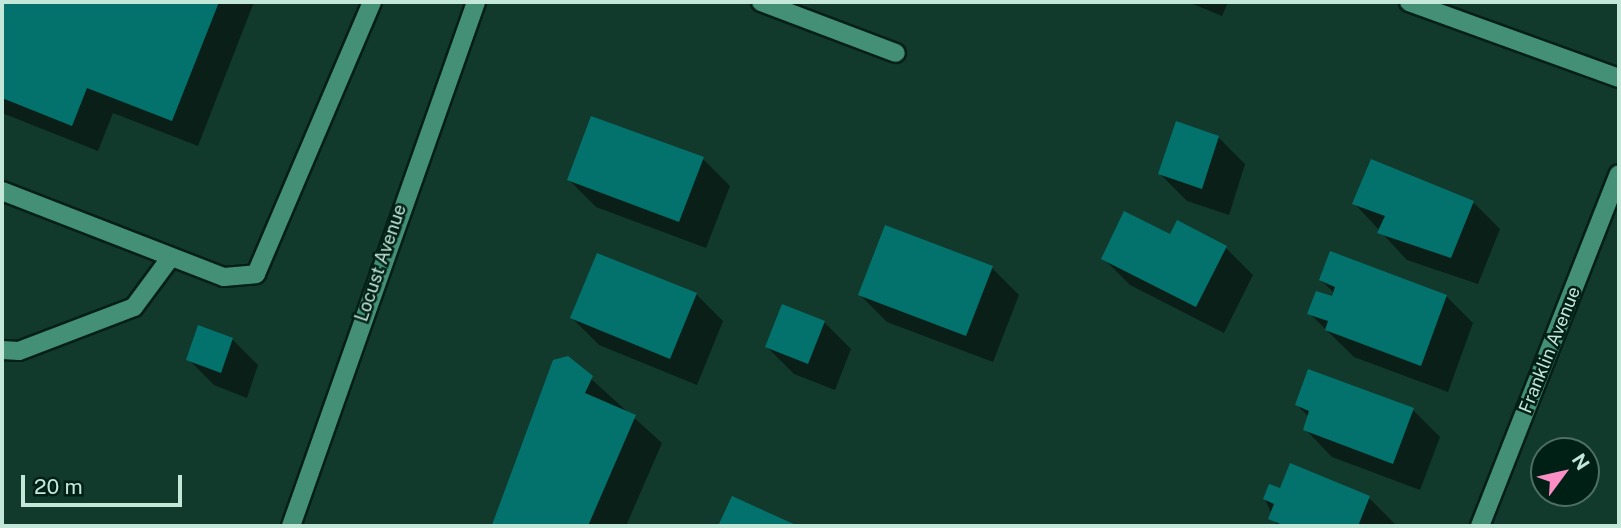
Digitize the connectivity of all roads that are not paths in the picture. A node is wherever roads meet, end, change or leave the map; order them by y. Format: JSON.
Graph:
{"nodes":[{"id":1,"x":372,"y":2,"type":"edge"},
{"id":2,"x":476,"y":2,"type":"edge"},
{"id":3,"x":761,"y":2,"type":"edge"},
{"id":4,"x":1409,"y":2,"type":"edge"},
{"id":5,"x":896,"y":53,"type":"dead end"},
{"id":6,"x":1619,"y":78,"type":"edge"},
{"id":7,"x":1619,"y":174,"type":"edge"},
{"id":8,"x":2,"y":191,"type":"edge"},
{"id":9,"x":171,"y":257,"type":"junction"},
{"id":10,"x":2,"y":350,"type":"edge"},
{"id":11,"x":291,"y":526,"type":"edge"},
{"id":12,"x":1480,"y":526,"type":"edge"}],
"edges":[{"from":1,"to":9,"type":"street"},
{"from":2,"to":11,"type":"street","name":"Locust Avenue"},
{"from":3,"to":5,"type":"street"},
{"from":4,"to":6,"type":"street"},
{"from":7,"to":12,"type":"street","name":"Franklin Avenue"},
{"from":8,"to":9,"type":"street"},
{"from":9,"to":10,"type":"street"}]}
